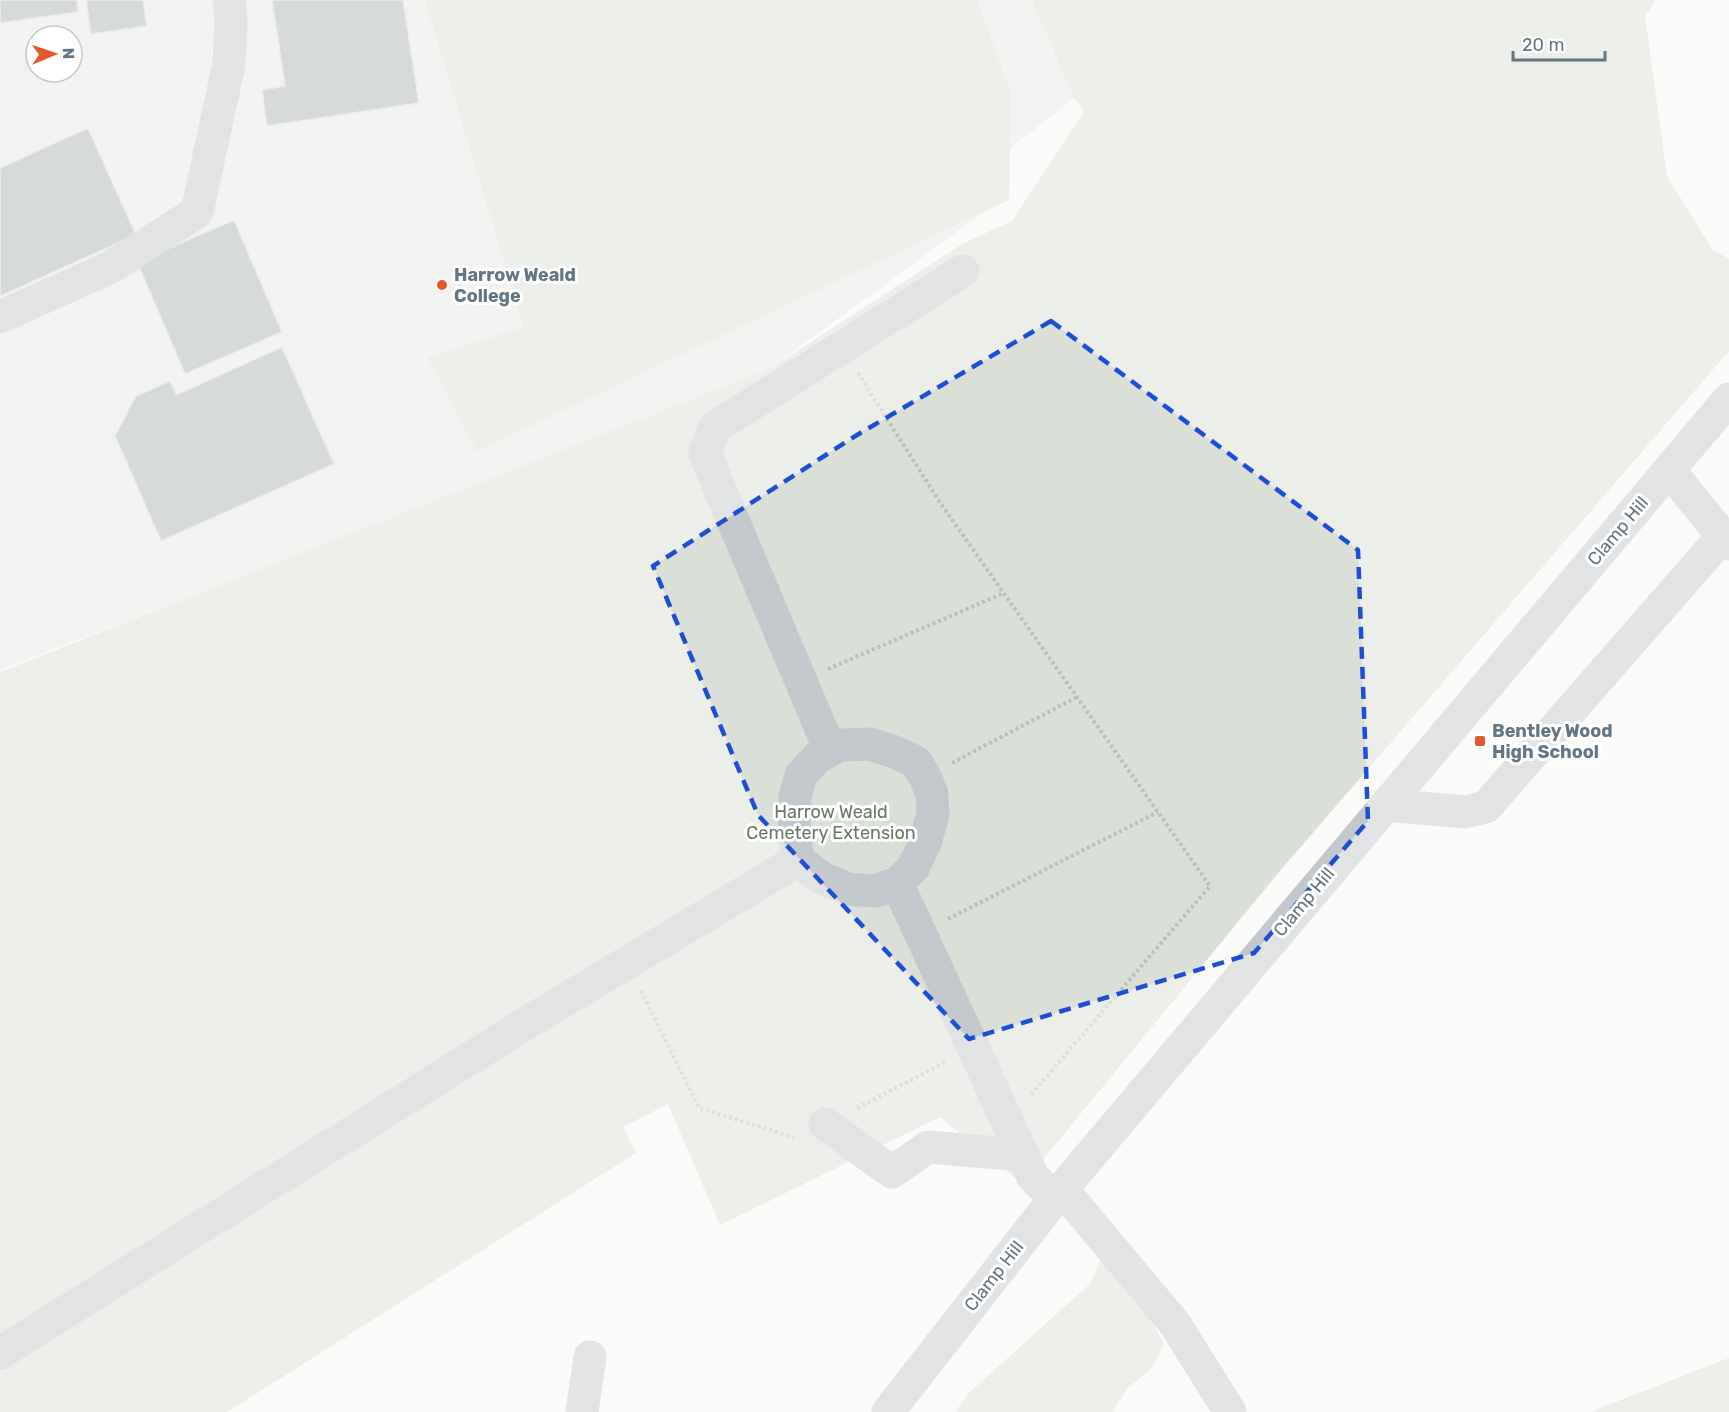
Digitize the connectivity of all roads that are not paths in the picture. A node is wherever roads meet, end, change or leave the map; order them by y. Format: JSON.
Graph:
{"nodes":[{"id":1,"x":229,"y":0,"type":"edge"},
{"id":2,"x":963,"y":271,"type":"dead end"},
{"id":3,"x":0,"y":317,"type":"edge"},
{"id":4,"x":1729,"y":399,"type":"edge"},
{"id":5,"x":1669,"y":471,"type":"junction"},
{"id":6,"x":1726,"y":540,"type":"edge"},
{"id":7,"x":830,"y":750,"type":"junction"},
{"id":8,"x":1386,"y":805,"type":"junction"},
{"id":9,"x":798,"y":860,"type":"junction"},
{"id":10,"x":897,"y":883,"type":"junction"},
{"id":11,"x":825,"y":1124,"type":"road end"},
{"id":12,"x":1023,"y":1155,"type":"junction"},
{"id":13,"x":1058,"y":1193,"type":"junction"},
{"id":14,"x":0,"y":1353,"type":"edge"},
{"id":15,"x":590,"y":1357,"type":"dead end"},
{"id":16,"x":582,"y":1412,"type":"edge"},
{"id":17,"x":888,"y":1412,"type":"edge"},
{"id":18,"x":1230,"y":1412,"type":"edge"}],
"edges":[{"from":1,"to":3,"type":"street"},
{"from":2,"to":7,"type":"street"},
{"from":4,"to":5,"type":"street","name":"Clamp Hill"},
{"from":5,"to":6,"type":"street"},
{"from":5,"to":8,"type":"street","name":"Clamp Hill"},
{"from":6,"to":8,"type":"street"},
{"from":7,"to":9,"type":"street"},
{"from":7,"to":10,"type":"street"},
{"from":8,"to":13,"type":"street","name":"Clamp Hill"},
{"from":9,"to":10,"type":"street"},
{"from":9,"to":14,"type":"street"},
{"from":10,"to":12,"type":"street"},
{"from":11,"to":12,"type":"street"},
{"from":12,"to":13,"type":"street"},
{"from":13,"to":17,"type":"street","name":"Clamp Hill"},
{"from":13,"to":18,"type":"street"},
{"from":15,"to":16,"type":"street"}]}
